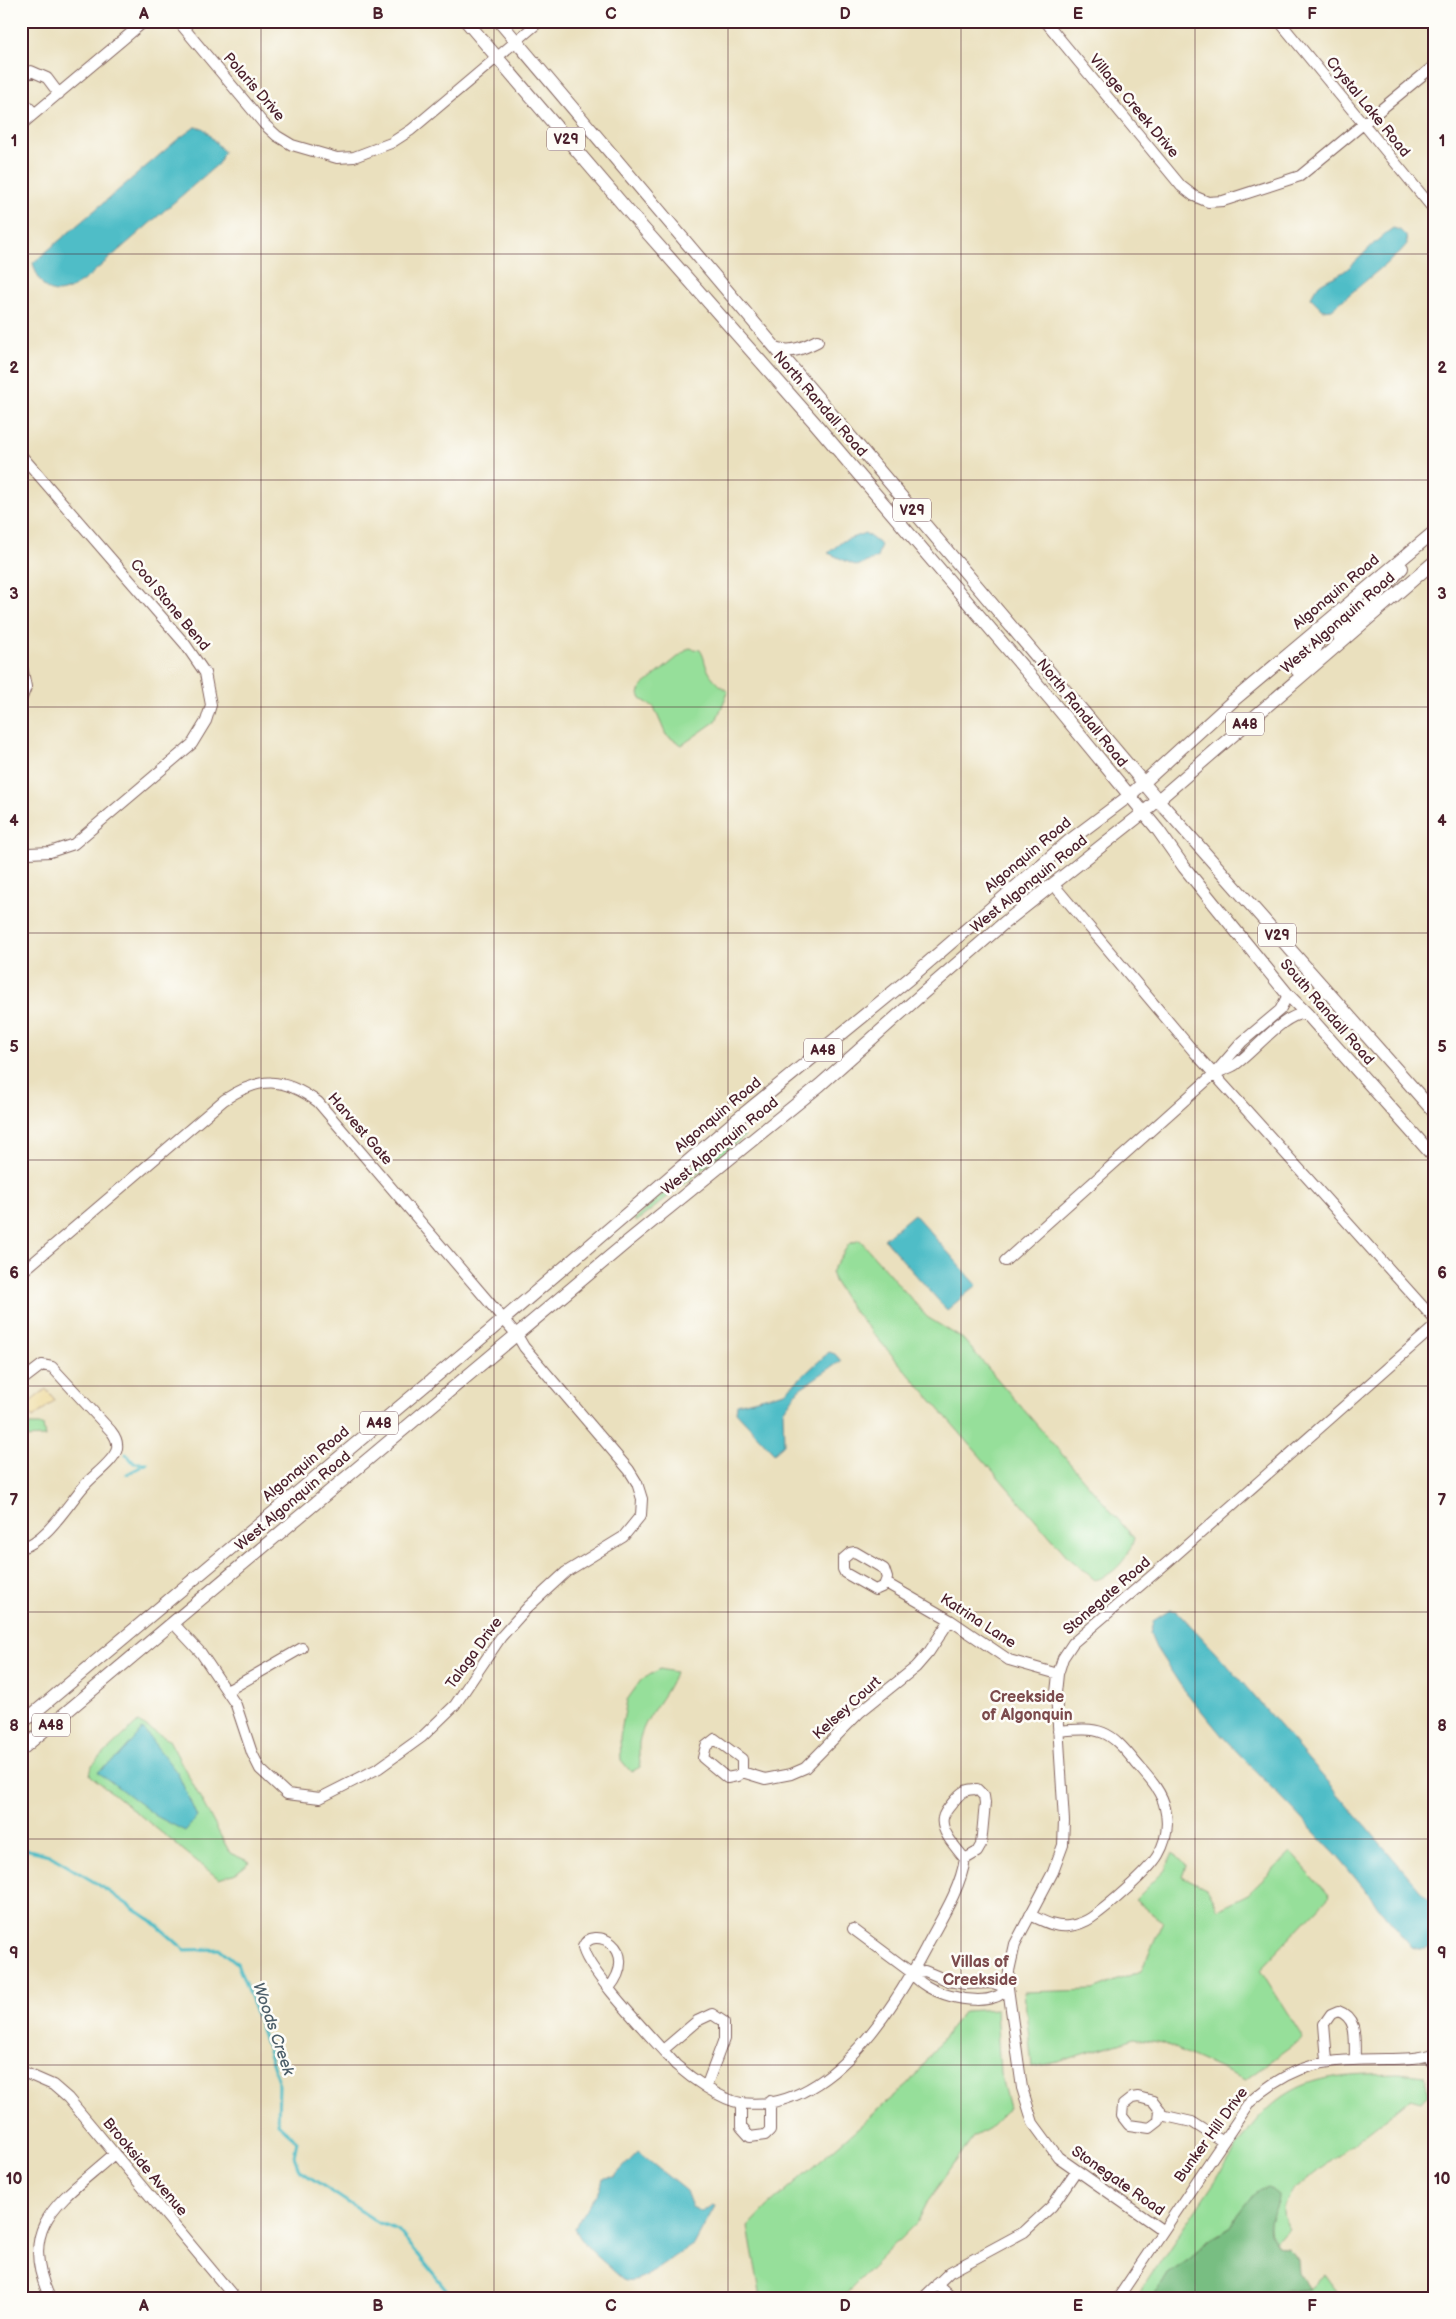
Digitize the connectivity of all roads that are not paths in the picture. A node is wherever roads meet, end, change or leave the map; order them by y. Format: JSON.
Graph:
{"nodes":[{"id":1,"x":145,"y":21,"type":"edge"},
{"id":2,"x":178,"y":21,"type":"edge"},
{"id":3,"x":466,"y":21,"type":"edge"},
{"id":4,"x":499,"y":21,"type":"edge"},
{"id":5,"x":540,"y":21,"type":"edge"},
{"id":6,"x":1045,"y":21,"type":"edge"},
{"id":7,"x":1279,"y":21,"type":"edge"},
{"id":8,"x":515,"y":41,"type":"junction"},
{"id":9,"x":496,"y":58,"type":"junction"},
{"id":10,"x":1435,"y":65,"type":"edge"},
{"id":11,"x":21,"y":80,"type":"edge"},
{"id":12,"x":59,"y":94,"type":"junction"},
{"id":13,"x":21,"y":99,"type":"edge"},
{"id":14,"x":34,"y":113,"type":"junction"},
{"id":15,"x":1362,"y":124,"type":"junction"},
{"id":16,"x":21,"y":125,"type":"edge"},
{"id":17,"x":1435,"y":211,"type":"edge"},
{"id":18,"x":817,"y":342,"type":"dead end"},
{"id":19,"x":778,"y":349,"type":"junction"},
{"id":20,"x":21,"y":455,"type":"edge"},
{"id":21,"x":1435,"y":531,"type":"edge"},
{"id":22,"x":1419,"y":544,"type":"junction"},
{"id":23,"x":1435,"y":561,"type":"edge"},
{"id":24,"x":1317,"y":629,"type":"junction"},
{"id":25,"x":1332,"y":649,"type":"junction"},
{"id":26,"x":21,"y":662,"type":"edge"},
{"id":27,"x":21,"y":700,"type":"edge"},
{"id":28,"x":1253,"y":717,"type":"junction"},
{"id":29,"x":1143,"y":782,"type":"junction"},
{"id":30,"x":1129,"y":796,"type":"junction"},
{"id":31,"x":1158,"y":800,"type":"junction"},
{"id":32,"x":1143,"y":813,"type":"junction"},
{"id":33,"x":21,"y":851,"type":"edge"},
{"id":34,"x":1053,"y":884,"type":"junction"},
{"id":35,"x":1288,"y":996,"type":"junction"},
{"id":36,"x":1307,"y":1014,"type":"junction"},
{"id":37,"x":1214,"y":1074,"type":"junction"},
{"id":38,"x":1435,"y":1113,"type":"edge"},
{"id":39,"x":1435,"y":1158,"type":"edge"},
{"id":40,"x":1005,"y":1261,"type":"dead end"},
{"id":41,"x":21,"y":1273,"type":"edge"},
{"id":42,"x":503,"y":1319,"type":"junction"},
{"id":43,"x":1435,"y":1320,"type":"edge"},
{"id":44,"x":1435,"y":1326,"type":"edge"},
{"id":45,"x":517,"y":1335,"type":"junction"},
{"id":46,"x":21,"y":1381,"type":"edge"},
{"id":47,"x":21,"y":1548,"type":"edge"},
{"id":48,"x":886,"y":1583,"type":"dead end"},
{"id":49,"x":950,"y":1620,"type":"junction"},
{"id":50,"x":173,"y":1623,"type":"junction"},
{"id":51,"x":302,"y":1648,"type":"dead end"},
{"id":52,"x":1058,"y":1674,"type":"junction"},
{"id":53,"x":227,"y":1691,"type":"junction"},
{"id":54,"x":21,"y":1724,"type":"edge"},
{"id":55,"x":1058,"y":1731,"type":"junction"},
{"id":56,"x":21,"y":1750,"type":"edge"},
{"id":57,"x":742,"y":1772,"type":"dead end"},
{"id":58,"x":965,"y":1859,"type":"junction"},
{"id":59,"x":1030,"y":1915,"type":"junction"},
{"id":60,"x":854,"y":1929,"type":"dead end"},
{"id":61,"x":912,"y":1973,"type":"junction"},
{"id":62,"x":609,"y":1988,"type":"junction"},
{"id":63,"x":1008,"y":1988,"type":"junction"},
{"id":64,"x":664,"y":2050,"type":"junction"},
{"id":65,"x":1432,"y":2054,"type":"edge"},
{"id":66,"x":1355,"y":2060,"type":"junction"},
{"id":67,"x":1327,"y":2061,"type":"junction"},
{"id":68,"x":21,"y":2071,"type":"edge"},
{"id":69,"x":1435,"y":2071,"type":"edge"},
{"id":70,"x":706,"y":2087,"type":"junction"},
{"id":71,"x":770,"y":2101,"type":"junction"},
{"id":72,"x":741,"y":2103,"type":"junction"},
{"id":73,"x":1161,"y":2115,"type":"dead end"},
{"id":74,"x":1222,"y":2141,"type":"junction"},
{"id":75,"x":114,"y":2154,"type":"junction"},
{"id":76,"x":1076,"y":2171,"type":"junction"},
{"id":77,"x":1162,"y":2230,"type":"junction"},
{"id":78,"x":937,"y":2284,"type":"junction"},
{"id":79,"x":50,"y":2298,"type":"edge"},
{"id":80,"x":235,"y":2298,"type":"edge"},
{"id":81,"x":923,"y":2298,"type":"edge"},
{"id":82,"x":952,"y":2298,"type":"edge"},
{"id":83,"x":1118,"y":2298,"type":"edge"}],
"edges":[{"from":1,"to":12,"type":"street"},
{"from":2,"to":9,"type":"street","name":"Polaris Drive"},
{"from":3,"to":9,"type":"main road","name":"North Randall Road","number":"V29"},
{"from":4,"to":8,"type":"main road","name":"North Randall Road","number":"V29"},
{"from":5,"to":8,"type":"street","name":"Polaris Drive"},
{"from":6,"to":15,"type":"street","name":"Village Creek Drive"},
{"from":7,"to":15,"type":"street","name":"Crystal Lake Road"},
{"from":8,"to":9,"type":"street","name":"Polaris Drive"},
{"from":8,"to":19,"type":"main road","name":"North Randall Road","number":"V29"},
{"from":9,"to":30,"type":"main road","name":"North Randall Road","number":"V29"},
{"from":10,"to":15,"type":"street"},
{"from":11,"to":12,"type":"street"},
{"from":12,"to":14,"type":"street"},
{"from":13,"to":14,"type":"street"},
{"from":14,"to":16,"type":"street"},
{"from":15,"to":17,"type":"street","name":"Crystal Lake Road"},
{"from":18,"to":19,"type":"main road"},
{"from":19,"to":29,"type":"main road","name":"North Randall Road","number":"V29"},
{"from":20,"to":33,"type":"street","name":"Cool Stone Bend"},
{"from":21,"to":22,"type":"main road","name":"Algonquin Road","number":"A48"},
{"from":22,"to":24,"type":"main road","name":"Algonquin Road","number":"A48"},
{"from":22,"to":25,"type":"main road"},
{"from":23,"to":25,"type":"main road","name":"West Algonquin Road","number":"A48"},
{"from":24,"to":28,"type":"main road"},
{"from":24,"to":29,"type":"main road","name":"Algonquin Road","number":"A48"},
{"from":25,"to":28,"type":"main road","name":"West Algonquin Road","number":"A48"},
{"from":26,"to":27,"type":"street"},
{"from":28,"to":31,"type":"main road","name":"West Algonquin Road","number":"A48"},
{"from":29,"to":30,"type":"main road","name":"Algonquin Road","number":"A48"},
{"from":29,"to":31,"type":"main road","name":"North Randall Road","number":"V29"},
{"from":30,"to":32,"type":"main road","name":"North Randall Road","number":"V29"},
{"from":30,"to":42,"type":"main road","name":"Algonquin Road","number":"A48"},
{"from":31,"to":32,"type":"main road","name":"West Algonquin Road","number":"A48"},
{"from":31,"to":38,"type":"main road","name":"South Randall Road","number":"V29"},
{"from":32,"to":34,"type":"main road","name":"West Algonquin Road","number":"A48"},
{"from":32,"to":35,"type":"main road","name":"South Randall Road","number":"V29"},
{"from":34,"to":37,"type":"street"},
{"from":34,"to":45,"type":"main road","name":"West Algonquin Road","number":"A48"},
{"from":35,"to":36,"type":"main road","name":"South Randall Road","number":"V29"},
{"from":35,"to":37,"type":"street"},
{"from":36,"to":37,"type":"street"},
{"from":36,"to":39,"type":"main road","name":"South Randall Road","number":"V29"},
{"from":37,"to":40,"type":"street"},
{"from":37,"to":43,"type":"street"},
{"from":41,"to":42,"type":"street","name":"Harvest Gate"},
{"from":42,"to":45,"type":"street","name":"Talaga Drive"},
{"from":42,"to":54,"type":"main road","name":"Algonquin Road","number":"A48"},
{"from":44,"to":52,"type":"street","name":"Stonegate Road"},
{"from":45,"to":50,"type":"main road","name":"West Algonquin Road","number":"A48"},
{"from":45,"to":53,"type":"street","name":"Talaga Drive"},
{"from":46,"to":47,"type":"street"},
{"from":48,"to":49,"type":"street","name":"Katrina Lane"},
{"from":49,"to":52,"type":"street","name":"Katrina Lane"},
{"from":49,"to":57,"type":"street","name":"Kelsey Court"},
{"from":50,"to":53,"type":"street","name":"Talaga Drive"},
{"from":50,"to":56,"type":"main road","name":"West Algonquin Road","number":"A48"},
{"from":51,"to":53,"type":"street"},
{"from":52,"to":55,"type":"street","name":"Stonegate Road"},
{"from":55,"to":59,"type":"street","name":"Stonegate Road"},
{"from":55,"to":59,"type":"street"},
{"from":58,"to":58,"type":"street"},
{"from":58,"to":61,"type":"street"},
{"from":59,"to":63,"type":"street","name":"Stonegate Road"},
{"from":60,"to":61,"type":"street"},
{"from":61,"to":63,"type":"street"},
{"from":61,"to":63,"type":"street"},
{"from":61,"to":71,"type":"street"},
{"from":62,"to":62,"type":"street"},
{"from":62,"to":64,"type":"street"},
{"from":63,"to":76,"type":"street","name":"Stonegate Road"},
{"from":64,"to":70,"type":"street"},
{"from":64,"to":70,"type":"street"},
{"from":65,"to":66,"type":"street","name":"Bunker Hill Drive"},
{"from":65,"to":69,"type":"street"},
{"from":66,"to":67,"type":"street","name":"Bunker Hill Drive"},
{"from":66,"to":67,"type":"street"},
{"from":67,"to":74,"type":"street","name":"Bunker Hill Drive"},
{"from":68,"to":75,"type":"street","name":"Brookside Avenue"},
{"from":70,"to":72,"type":"street"},
{"from":71,"to":72,"type":"street"},
{"from":71,"to":72,"type":"street"},
{"from":73,"to":74,"type":"street"},
{"from":74,"to":77,"type":"street","name":"Bunker Hill Drive"},
{"from":75,"to":79,"type":"street"},
{"from":75,"to":80,"type":"street","name":"Brookside Avenue"},
{"from":76,"to":77,"type":"street","name":"Stonegate Road"},
{"from":76,"to":78,"type":"street"},
{"from":77,"to":83,"type":"street","name":"Bunker Hill Drive"},
{"from":78,"to":81,"type":"street"},
{"from":78,"to":82,"type":"street"}]}
